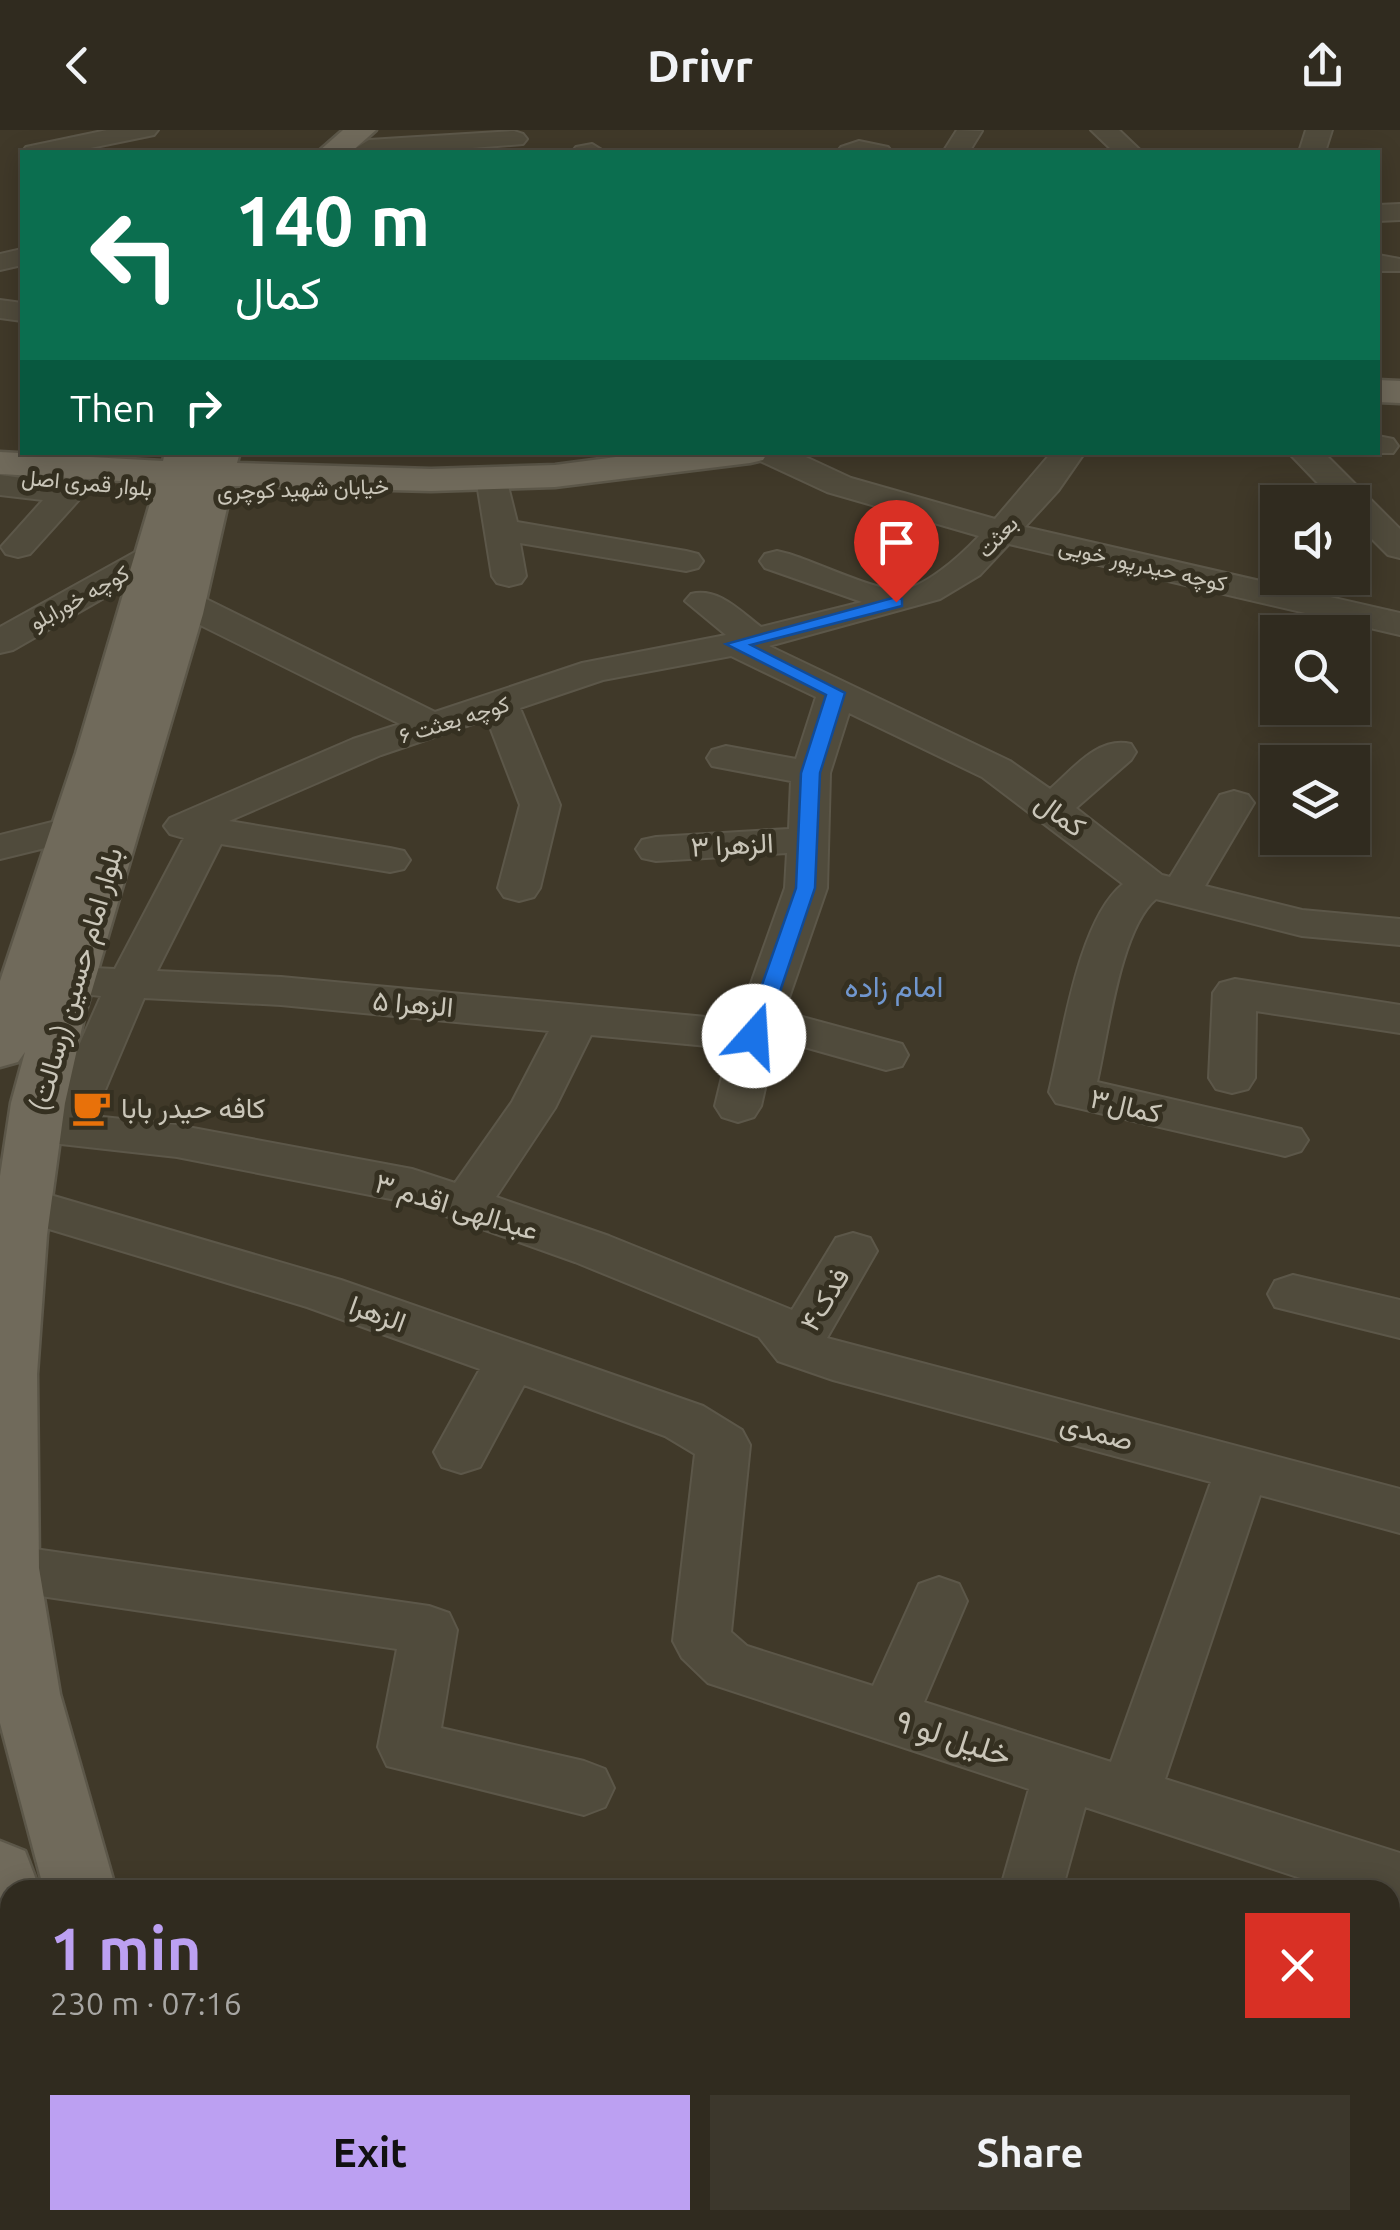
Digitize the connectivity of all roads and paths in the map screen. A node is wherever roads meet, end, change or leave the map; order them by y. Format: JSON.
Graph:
{"nodes":[{"id":1,"x":145,"y":130,"type":"edge"},
{"id":2,"x":1104,"y":130,"type":"edge"},
{"id":3,"x":514,"y":139,"type":"dead end"},
{"id":4,"x":108,"y":140,"type":"edge"},
{"id":5,"x":371,"y":143,"type":"edge"},
{"id":6,"x":891,"y":149,"type":"edge"},
{"id":7,"x":51,"y":150,"type":"edge"},
{"id":8,"x":342,"y":150,"type":"edge"},
{"id":9,"x":857,"y":150,"type":"edge"},
{"id":10,"x":1127,"y":150,"type":"edge"},
{"id":11,"x":268,"y":455,"type":"edge"},
{"id":12,"x":719,"y":455,"type":"edge"},
{"id":13,"x":774,"y":455,"type":"edge"},
{"id":14,"x":1066,"y":455,"type":"edge"},
{"id":15,"x":1315,"y":455,"type":"edge"},
{"id":16,"x":0,"y":460,"type":"edge"},
{"id":17,"x":34,"y":465,"type":"edge"},
{"id":18,"x":0,"y":474,"type":"edge"},
{"id":19,"x":492,"y":477,"type":"junction"},
{"id":20,"x":325,"y":483,"type":"junction"},
{"id":21,"x":0,"y":486,"type":"edge"},
{"id":22,"x":189,"y":501,"type":"edge"},
{"id":23,"x":501,"y":530,"type":"junction"},
{"id":24,"x":1002,"y":532,"type":"junction"},
{"id":25,"x":18,"y":547,"type":"dead end"},
{"id":26,"x":1400,"y":548,"type":"edge"},
{"id":27,"x":686,"y":561,"type":"dead end"},
{"id":28,"x":777,"y":561,"type":"dead end"},
{"id":29,"x":510,"y":576,"type":"dead end"},
{"id":30,"x":703,"y":601,"type":"dead end"},
{"id":31,"x":185,"y":602,"type":"junction"},
{"id":32,"x":896,"y":602,"type":"junction"},
{"id":33,"x":1400,"y":624,"type":"edge"},
{"id":34,"x":745,"y":641,"type":"junction"},
{"id":35,"x":0,"y":642,"type":"edge"},
{"id":36,"x":836,"y":693,"type":"junction"},
{"id":37,"x":500,"y":704,"type":"junction"},
{"id":38,"x":432,"y":725,"type":"junction"},
{"id":39,"x":1118,"y":752,"type":"dead end"},
{"id":40,"x":726,"y":758,"type":"dead end"},
{"id":41,"x":811,"y":773,"type":"junction"},
{"id":42,"x":1234,"y":803,"type":"dead end"},
{"id":43,"x":1052,"y":808,"type":"junction"},
{"id":44,"x":76,"y":828,"type":"junction"},
{"id":45,"x":196,"y":828,"type":"junction"},
{"id":46,"x":808,"y":840,"type":"junction"},
{"id":47,"x":0,"y":847,"type":"edge"},
{"id":48,"x":656,"y":849,"type":"dead end"},
{"id":49,"x":390,"y":860,"type":"dead end"},
{"id":50,"x":519,"y":888,"type":"dead end"},
{"id":51,"x":1164,"y":888,"type":"junction"},
{"id":52,"x":1400,"y":932,"type":"edge"},
{"id":53,"x":70,"y":980,"type":"junction"},
{"id":54,"x":129,"y":983,"type":"junction"},
{"id":55,"x":577,"y":1019,"type":"junction"},
{"id":56,"x":1400,"y":1019,"type":"edge"},
{"id":57,"x":757,"y":1028,"type":"junction"},
{"id":58,"x":0,"y":1050,"type":"edge"},
{"id":59,"x":886,"y":1055,"type":"dead end"},
{"id":60,"x":1232,"y":1078,"type":"dead end"},
{"id":61,"x":738,"y":1106,"type":"dead end"},
{"id":62,"x":50,"y":1126,"type":"junction"},
{"id":63,"x":1284,"y":1140,"type":"dead end"},
{"id":64,"x":24,"y":1204,"type":"junction"},
{"id":65,"x":465,"y":1204,"type":"junction"},
{"id":66,"x":852,"y":1251,"type":"dead end"},
{"id":67,"x":1293,"y":1294,"type":"dead end"},
{"id":68,"x":1400,"y":1319,"type":"edge"},
{"id":69,"x":796,"y":1347,"type":"junction"},
{"id":70,"x":511,"y":1360,"type":"junction"},
{"id":71,"x":723,"y":1445,"type":"joint"},
{"id":72,"x":461,"y":1452,"type":"dead end"},
{"id":73,"x":1242,"y":1469,"type":"junction"},
{"id":74,"x":1400,"y":1511,"type":"edge"},
{"id":75,"x":7,"y":1568,"type":"junction"},
{"id":76,"x":939,"y":1602,"type":"dead end"},
{"id":77,"x":889,"y":1716,"type":"junction"},
{"id":78,"x":1064,"y":1773,"type":"junction"},
{"id":79,"x":584,"y":1788,"type":"dead end"},
{"id":80,"x":1130,"y":1794,"type":"junction"},
{"id":81,"x":77,"y":1880,"type":"edge"},
{"id":82,"x":1034,"y":1880,"type":"edge"},
{"id":83,"x":1394,"y":1880,"type":"edge"}],
"edges":[{"from":1,"to":4,"type":"street"},
{"from":2,"to":10,"type":"street"},
{"from":3,"to":5,"type":"street"},
{"from":4,"to":7,"type":"street"},
{"from":5,"to":8,"type":"main road"},
{"from":6,"to":9,"type":"street"},
{"from":11,"to":20,"type":"main road"},
{"from":12,"to":19,"type":"main road","name":"خیابان شهید کوچری"},
{"from":13,"to":24,"type":"street","name":"کوچه حیدرپور خویی"},
{"from":14,"to":24,"type":"street","name":"بعثت"},
{"from":15,"to":26,"type":"street"},
{"from":16,"to":17,"type":"main road"},
{"from":16,"to":22,"type":"main road","name":"بلوار قمری اصل"},
{"from":17,"to":18,"type":"main road","name":"بلوار قمری اصل"},
{"from":17,"to":22,"type":"main road","name":"بلوار قمری اصل"},
{"from":17,"to":22,"type":"main road"},
{"from":19,"to":20,"type":"main road","name":"خیابان شهید کوچری"},
{"from":19,"to":23,"type":"street"},
{"from":20,"to":22,"type":"main road"},
{"from":20,"to":22,"type":"main road","name":"خیابان شهید کوچری"},
{"from":21,"to":25,"type":"street"},
{"from":22,"to":31,"type":"main road","name":"بلوار امام حسین (رسالت)"},
{"from":22,"to":35,"type":"street","name":"کوچه خورابلو"},
{"from":22,"to":44,"type":"main road","name":"بلوار امام حسین (رسالت)"},
{"from":23,"to":27,"type":"street"},
{"from":23,"to":29,"type":"street"},
{"from":24,"to":32,"type":"street","name":"بعثت"},
{"from":24,"to":33,"type":"street","name":"کوچه حیدرپور خویی"},
{"from":28,"to":32,"type":"street"},
{"from":30,"to":34,"type":"street","name":"کمال"},
{"from":31,"to":38,"type":"street"},
{"from":31,"to":53,"type":"main road","name":"بلوار امام حسین (رسالت)"},
{"from":32,"to":34,"type":"street","name":"بعثت"},
{"from":34,"to":36,"type":"street","name":"کمال"},
{"from":34,"to":37,"type":"street","name":"کوچه بعثت ۶"},
{"from":36,"to":41,"type":"street"},
{"from":36,"to":43,"type":"street","name":"کمال"},
{"from":37,"to":38,"type":"street","name":"کوچه بعثت ۶"},
{"from":37,"to":50,"type":"street"},
{"from":38,"to":45,"type":"street","name":"کوچه بعثت ۶"},
{"from":39,"to":43,"type":"street"},
{"from":40,"to":41,"type":"street"},
{"from":41,"to":46,"type":"street"},
{"from":42,"to":51,"type":"street"},
{"from":43,"to":51,"type":"street","name":"کمال"},
{"from":44,"to":47,"type":"street"},
{"from":44,"to":58,"type":"main road","name":"بلوار امام حسین (رسالت)"},
{"from":45,"to":49,"type":"street"},
{"from":45,"to":54,"type":"street"},
{"from":46,"to":48,"type":"street","name":"الزهرا ۳"},
{"from":46,"to":57,"type":"street"},
{"from":51,"to":52,"type":"street","name":"کمال"},
{"from":51,"to":63,"type":"street","name":"کمال۳"},
{"from":53,"to":54,"type":"street","name":"الزهرا ۵"},
{"from":53,"to":62,"type":"main road","name":"بلوار امام حسین (رسالت)"},
{"from":54,"to":55,"type":"street","name":"الزهرا ۵"},
{"from":54,"to":62,"type":"street"},
{"from":55,"to":57,"type":"street","name":"الزهرا ۵"},
{"from":55,"to":65,"type":"street"},
{"from":56,"to":60,"type":"street"},
{"from":57,"to":59,"type":"street","name":"الزهرا ۵"},
{"from":57,"to":61,"type":"street"},
{"from":62,"to":64,"type":"main road","name":"بلوار امام حسین (رسالت)"},
{"from":62,"to":65,"type":"street","name":"عبدالهی اقدم ۳"},
{"from":64,"to":70,"type":"street","name":"الزهرا"},
{"from":64,"to":75,"type":"main road","name":"بلوار امام حسین (رسالت)"},
{"from":65,"to":69,"type":"street","name":"عبدالهی اقدم ۳"},
{"from":66,"to":69,"type":"street","name":"فدک۴"},
{"from":67,"to":68,"type":"street"},
{"from":69,"to":73,"type":"street","name":"صمدی"},
{"from":70,"to":71,"type":"street","name":"الزهرا"},
{"from":70,"to":72,"type":"street"},
{"from":71,"to":77,"type":"street","name":"خلیل لو ۹"},
{"from":73,"to":74,"type":"street","name":"صمدی"},
{"from":73,"to":80,"type":"street"},
{"from":75,"to":79,"type":"street"},
{"from":75,"to":81,"type":"main road","name":"بلوار امام حسین (رسالت)"},
{"from":76,"to":77,"type":"street"},
{"from":77,"to":78,"type":"street","name":"خلیل لو ۹"},
{"from":78,"to":80,"type":"street","name":"خلیل لو ۹"},
{"from":78,"to":82,"type":"street"},
{"from":80,"to":83,"type":"street","name":"خلیل لو ۹"}]}
